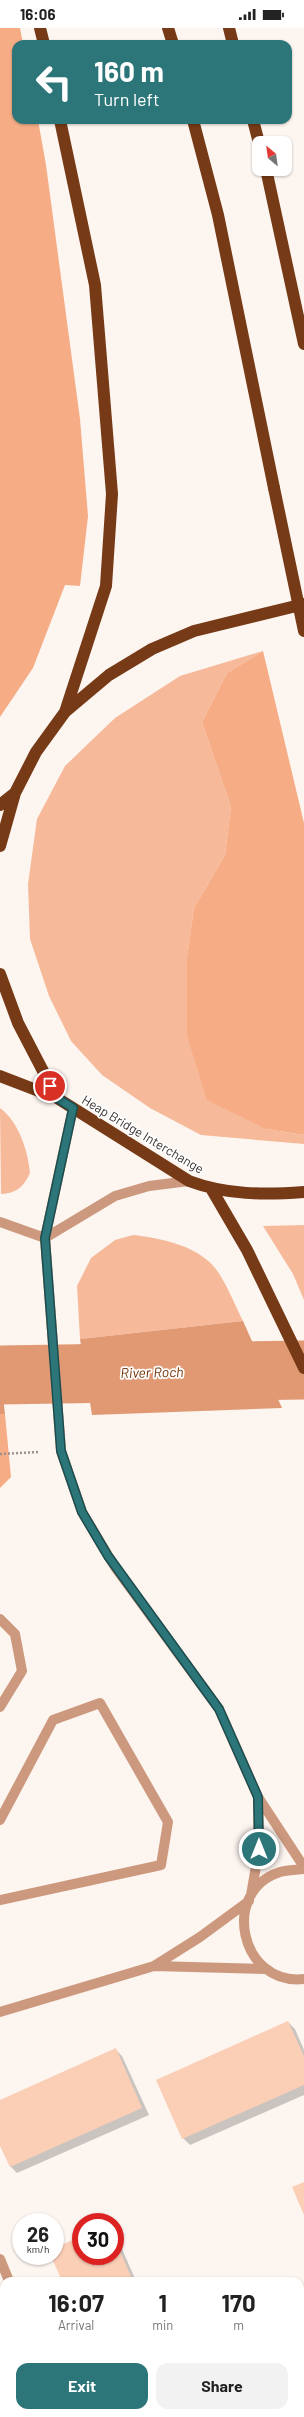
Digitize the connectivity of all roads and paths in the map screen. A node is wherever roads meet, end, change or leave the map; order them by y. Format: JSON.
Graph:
{"nodes":[{"id":1,"x":40,"y":28,"type":"edge"},
{"id":2,"x":168,"y":28,"type":"edge"},
{"id":3,"x":229,"y":28,"type":"edge"},
{"id":4,"x":43,"y":40,"type":"edge"},
{"id":5,"x":172,"y":40,"type":"edge"},
{"id":6,"x":233,"y":40,"type":"edge"},
{"id":7,"x":61,"y":124,"type":"edge"},
{"id":8,"x":194,"y":124,"type":"edge"},
{"id":9,"x":254,"y":124,"type":"edge"},
{"id":10,"x":257,"y":136,"type":"edge"},
{"id":11,"x":268,"y":176,"type":"edge"},
{"id":12,"x":304,"y":344,"type":"edge"},
{"id":13,"x":304,"y":604,"type":"edge"},
{"id":14,"x":304,"y":631,"type":"edge"},
{"id":15,"x":65,"y":712,"type":"junction"},
{"id":16,"x":15,"y":793,"type":"junction"},
{"id":17,"x":0,"y":805,"type":"edge"},
{"id":18,"x":0,"y":846,"type":"edge"},
{"id":19,"x":0,"y":974,"type":"edge"},
{"id":20,"x":0,"y":1076,"type":"edge"},
{"id":21,"x":57,"y":1098,"type":"junction"},
{"id":22,"x":73,"y":1108,"type":"junction"},
{"id":23,"x":189,"y":1181,"type":"junction"},
{"id":24,"x":212,"y":1190,"type":"junction"},
{"id":25,"x":304,"y":1192,"type":"edge"},
{"id":26,"x":0,"y":1222,"type":"edge"},
{"id":27,"x":45,"y":1238,"type":"junction"},
{"id":28,"x":304,"y":1368,"type":"edge"},
{"id":29,"x":61,"y":1451,"type":"junction"},
{"id":30,"x":0,"y":1454,"type":"edge"},
{"id":31,"x":0,"y":1619,"type":"edge"},
{"id":32,"x":0,"y":1708,"type":"edge"},
{"id":33,"x":258,"y":1797,"type":"junction"},
{"id":34,"x":0,"y":1820,"type":"edge"},
{"id":35,"x":304,"y":1868,"type":"edge"},
{"id":36,"x":250,"y":1899,"type":"junction"},
{"id":37,"x":0,"y":1900,"type":"edge"},
{"id":38,"x":154,"y":1966,"type":"junction"},
{"id":39,"x":266,"y":1969,"type":"junction"},
{"id":40,"x":303,"y":1980,"type":"edge"},
{"id":41,"x":0,"y":2012,"type":"edge"},
{"id":42,"x":0,"y":2259,"type":"edge"},
{"id":43,"x":7,"y":2277,"type":"edge"}],
"edges":[{"from":1,"to":4,"type":"highway"},
{"from":2,"to":5,"type":"highway"},
{"from":3,"to":6,"type":"highway"},
{"from":7,"to":15,"type":"highway"},
{"from":8,"to":14,"type":"highway","bridge":true},
{"from":9,"to":10,"type":"highway"},
{"from":11,"to":12,"type":"highway"},
{"from":13,"to":15,"type":"highway"},
{"from":15,"to":16,"type":"highway"},
{"from":16,"to":17,"type":"highway"},
{"from":16,"to":18,"type":"highway"},
{"from":19,"to":21,"type":"highway"},
{"from":20,"to":21,"type":"highway","name":"Heap Bridge Interchange"},
{"from":21,"to":22,"type":"highway","name":"Heap Bridge Interchange"},
{"from":22,"to":23,"type":"highway","name":"Heap Bridge Interchange"},
{"from":22,"to":27,"type":"street"},
{"from":23,"to":24,"type":"highway","name":"Heap Bridge Interchange"},
{"from":23,"to":27,"type":"street"},
{"from":24,"to":25,"type":"highway","name":"Heap Bridge Interchange"},
{"from":24,"to":28,"type":"highway"},
{"from":26,"to":27,"type":"street"},
{"from":27,"to":29,"type":"street"},
{"from":29,"to":30,"type":"path"},
{"from":29,"to":33,"type":"street"},
{"from":31,"to":32,"type":"street"},
{"from":33,"to":35,"type":"street"},
{"from":33,"to":36,"type":"street"},
{"from":34,"to":37,"type":"street"},
{"from":35,"to":36,"type":"street"},
{"from":36,"to":38,"type":"street"},
{"from":36,"to":39,"type":"street"},
{"from":38,"to":39,"type":"street"},
{"from":38,"to":41,"type":"street"},
{"from":39,"to":40,"type":"street"},
{"from":42,"to":43,"type":"street"}]}
